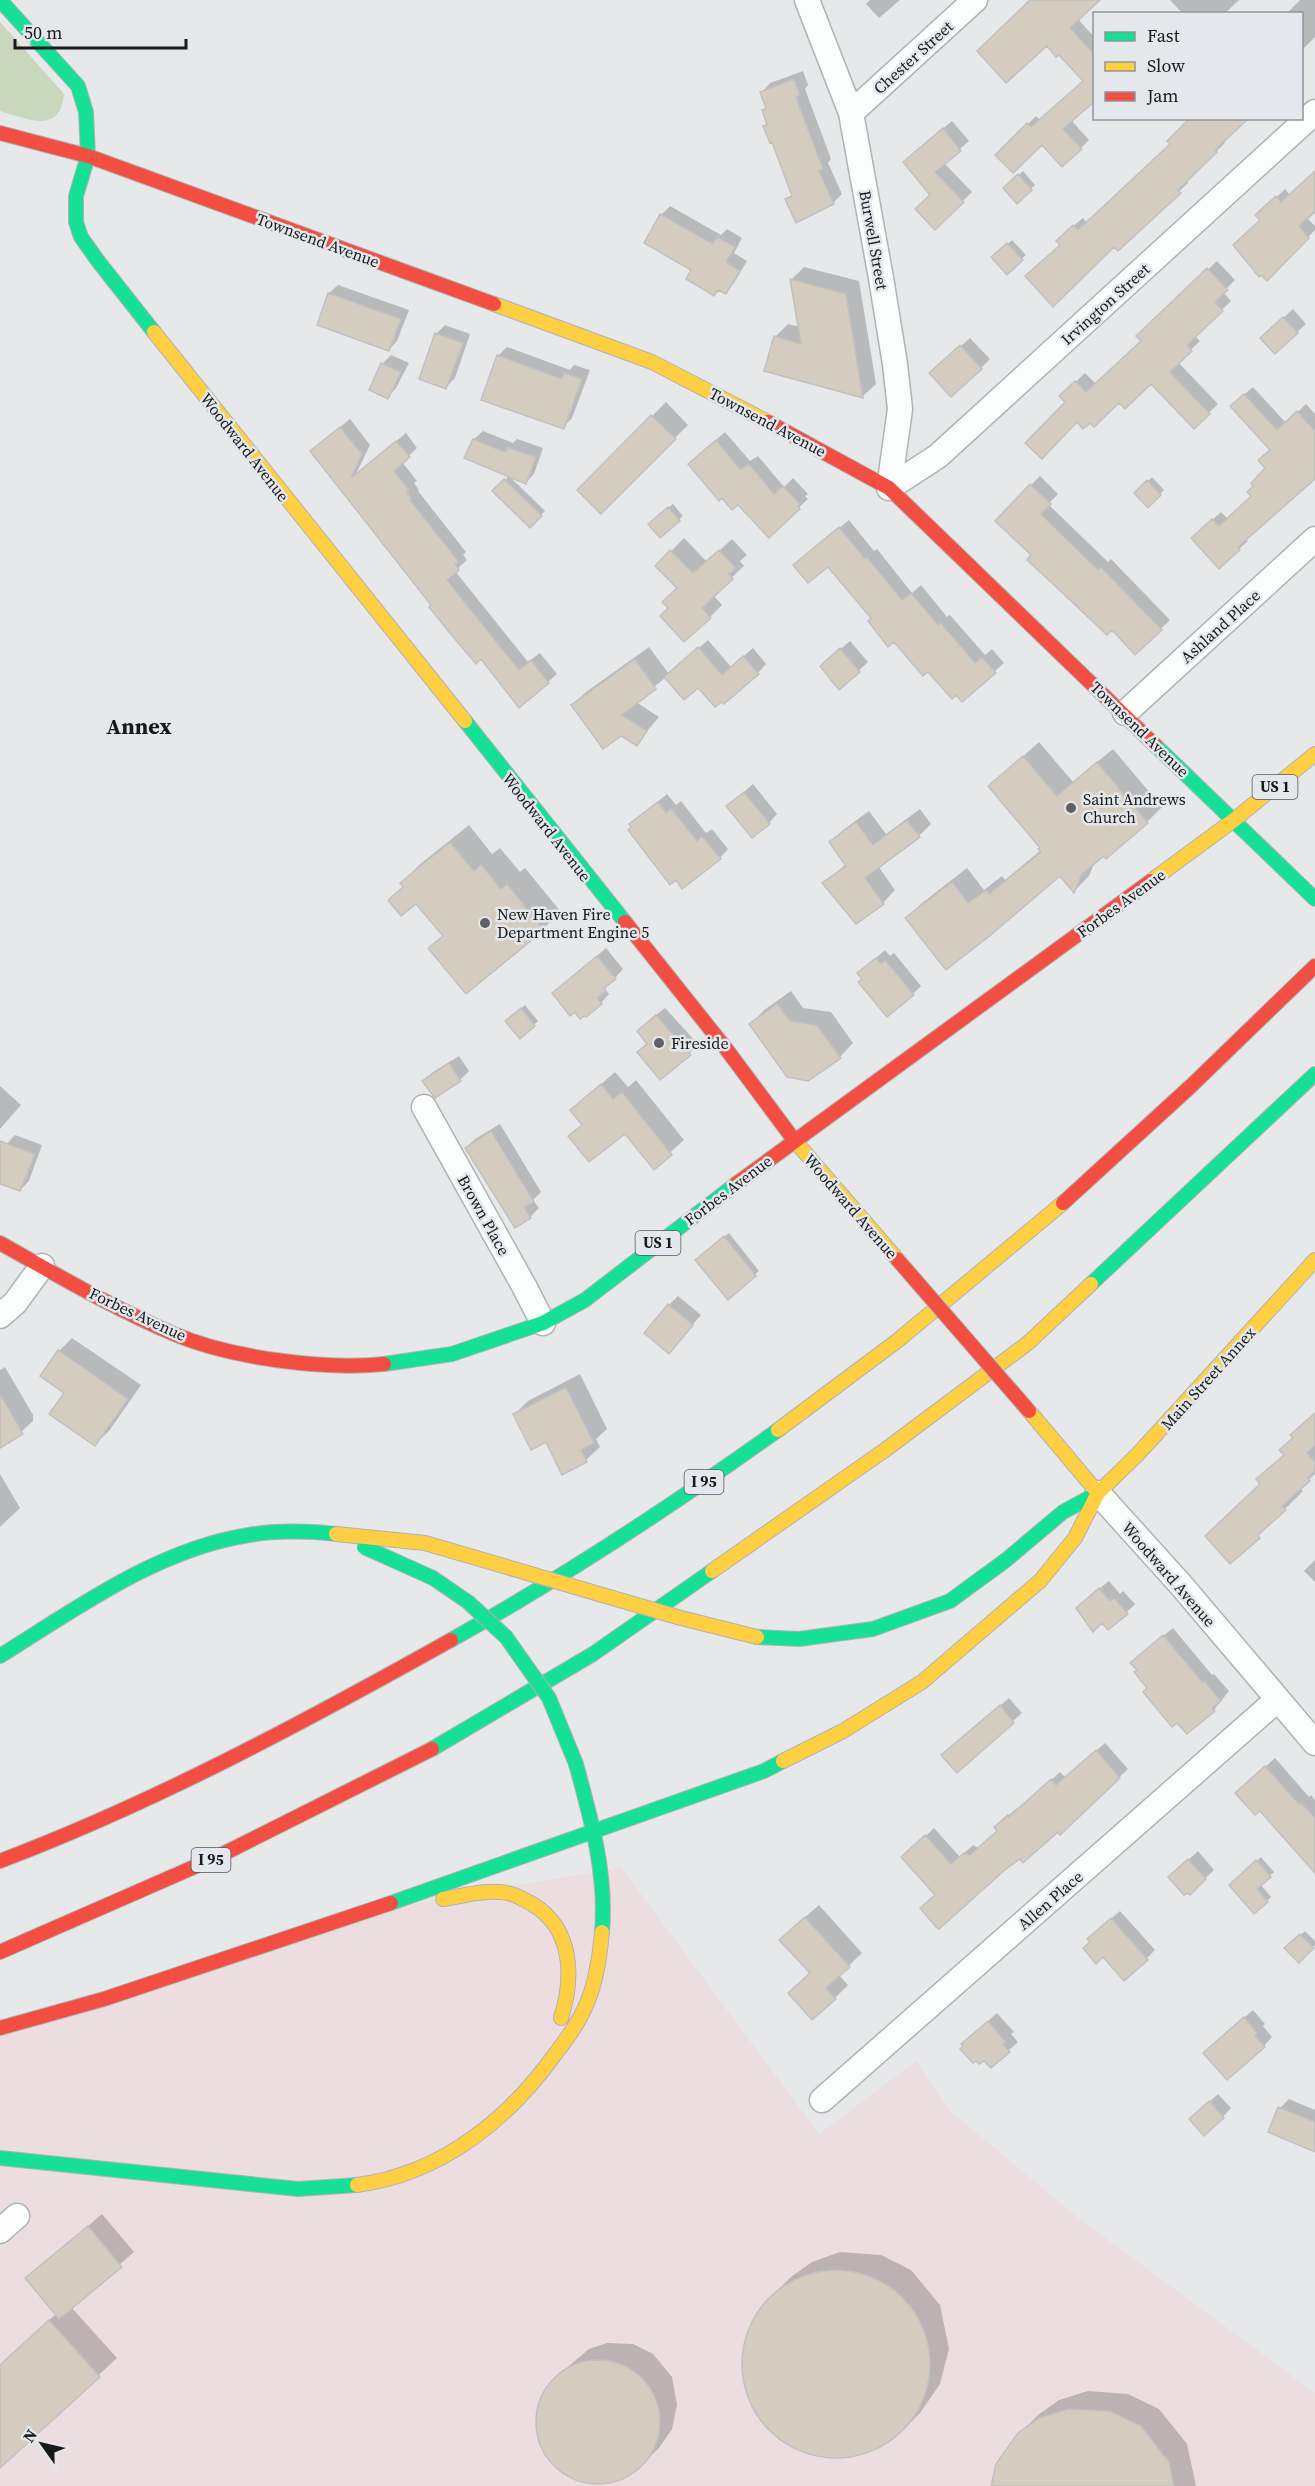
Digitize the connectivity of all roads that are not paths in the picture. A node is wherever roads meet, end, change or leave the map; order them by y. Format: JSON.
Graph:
{"nodes":[{"id":1,"x":0,"y":0,"type":"edge"},
{"id":2,"x":807,"y":0,"type":"edge"},
{"id":3,"x":975,"y":0,"type":"edge"},
{"id":4,"x":1315,"y":112,"type":"edge"},
{"id":5,"x":851,"y":113,"type":"junction"},
{"id":6,"x":0,"y":133,"type":"edge"},
{"id":7,"x":88,"y":156,"type":"junction"},
{"id":8,"x":889,"y":488,"type":"junction"},
{"id":9,"x":1315,"y":538,"type":"edge"},
{"id":10,"x":1125,"y":713,"type":"junction"},
{"id":11,"x":1315,"y":754,"type":"edge"},
{"id":12,"x":1234,"y":820,"type":"junction"},
{"id":13,"x":1315,"y":899,"type":"edge"},
{"id":14,"x":1315,"y":966,"type":"edge"},
{"id":15,"x":1315,"y":1074,"type":"edge"},
{"id":16,"x":424,"y":1107,"type":"dead end"},
{"id":17,"x":794,"y":1140,"type":"junction"},
{"id":18,"x":0,"y":1243,"type":"edge"},
{"id":19,"x":1315,"y":1260,"type":"edge"},
{"id":20,"x":42,"y":1266,"type":"junction"},
{"id":21,"x":0,"y":1316,"type":"edge"},
{"id":22,"x":543,"y":1323,"type":"junction"},
{"id":23,"x":1098,"y":1493,"type":"junction"},
{"id":24,"x":336,"y":1534,"type":"junction"},
{"id":25,"x":0,"y":1656,"type":"edge"},
{"id":26,"x":1277,"y":1700,"type":"junction"},
{"id":27,"x":1315,"y":1743,"type":"edge"},
{"id":28,"x":594,"y":1831,"type":"junction"},
{"id":29,"x":0,"y":1861,"type":"edge"},
{"id":30,"x":362,"y":1913,"type":"junction"},
{"id":31,"x":0,"y":1952,"type":"edge"},
{"id":32,"x":0,"y":2028,"type":"edge"},
{"id":33,"x":524,"y":2091,"type":"junction"},
{"id":34,"x":822,"y":2100,"type":"dead end"},
{"id":35,"x":0,"y":2158,"type":"edge"}],
"edges":[{"from":1,"to":7,"type":"main road","name":"Woodward Avenue"},
{"from":2,"to":5,"type":"street","name":"Burwell Street"},
{"from":3,"to":5,"type":"street","name":"Chester Street"},
{"from":4,"to":8,"type":"street","name":"Irvington Street"},
{"from":5,"to":8,"type":"street","name":"Burwell Street"},
{"from":6,"to":7,"type":"main road","name":"Townsend Avenue"},
{"from":7,"to":8,"type":"main road","name":"Townsend Avenue"},
{"from":7,"to":17,"type":"main road","name":"Woodward Avenue"},
{"from":8,"to":10,"type":"main road","name":"Townsend Avenue"},
{"from":9,"to":10,"type":"street","name":"Ashland Place"},
{"from":10,"to":12,"type":"main road","name":"Townsend Avenue"},
{"from":11,"to":12,"type":"main road","name":"Forbes Avenue","number":"US 1"},
{"from":12,"to":13,"type":"main road","name":"Townsend Avenue"},
{"from":12,"to":17,"type":"main road","name":"Forbes Avenue","number":"US 1"},
{"from":14,"to":29,"type":"main road","number":"I 95"},
{"from":15,"to":31,"type":"main road","number":"I 95"},
{"from":16,"to":22,"type":"street","name":"Brown Place"},
{"from":17,"to":22,"type":"main road","name":"Forbes Avenue","number":"US 1"},
{"from":17,"to":23,"type":"main road","name":"Woodward Avenue","bridge":true},
{"from":18,"to":20,"type":"main road","name":"Forbes Avenue","number":"US 1"},
{"from":19,"to":23,"type":"main road","name":"Main Street Annex"},
{"from":20,"to":21,"type":"street"},
{"from":20,"to":22,"type":"main road","name":"Forbes Avenue","number":"US 1"},
{"from":23,"to":24,"type":"main road","bridge":true},
{"from":23,"to":26,"type":"street","name":"Woodward Avenue"},
{"from":23,"to":28,"type":"main road"},
{"from":24,"to":25,"type":"main road"},
{"from":24,"to":28,"type":"main road","bridge":true},
{"from":26,"to":27,"type":"street","name":"Woodward Avenue"},
{"from":26,"to":34,"type":"street","name":"Allen Place"},
{"from":28,"to":30,"type":"main road"},
{"from":28,"to":33,"type":"main road"},
{"from":30,"to":32,"type":"main road"},
{"from":30,"to":33,"type":"main road"},
{"from":33,"to":35,"type":"main road"}]}
